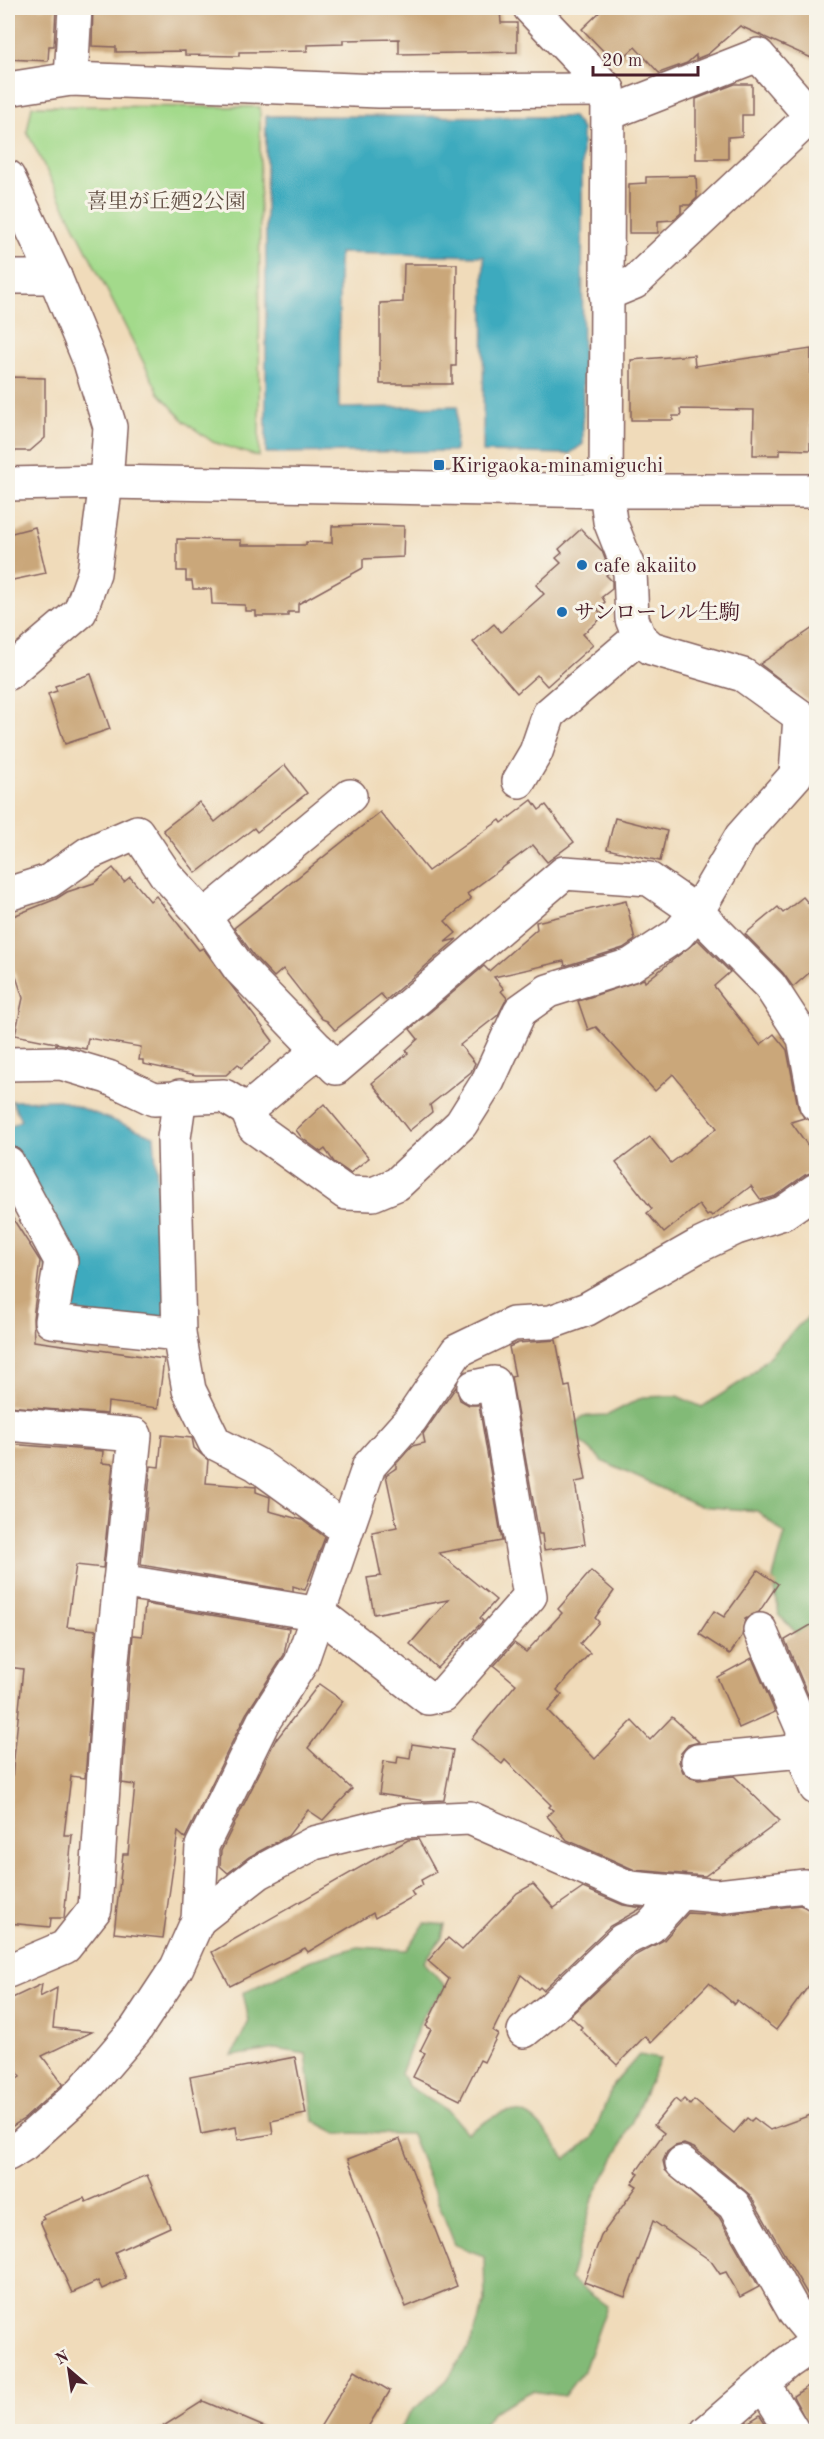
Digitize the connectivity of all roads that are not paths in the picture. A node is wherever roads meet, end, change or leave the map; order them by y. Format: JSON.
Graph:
{"nodes":[{"id":1,"x":75,"y":8,"type":"edge"},
{"id":2,"x":530,"y":8,"type":"edge"},
{"id":3,"x":71,"y":79,"type":"junction"},
{"id":4,"x":8,"y":89,"type":"edge"},
{"id":5,"x":609,"y":101,"type":"junction"},
{"id":6,"x":8,"y":177,"type":"edge"},
{"id":7,"x":8,"y":277,"type":"edge"},
{"id":8,"x":55,"y":277,"type":"junction"},
{"id":9,"x":606,"y":294,"type":"junction"},
{"id":10,"x":106,"y":482,"type":"junction"},
{"id":11,"x":8,"y":484,"type":"edge"},
{"id":12,"x":816,"y":491,"type":"edge"},
{"id":13,"x":606,"y":492,"type":"junction"},
{"id":14,"x":639,"y":637,"type":"junction"},
{"id":15,"x":8,"y":673,"type":"edge"},
{"id":16,"x":519,"y":781,"type":"dead end"},
{"id":17,"x":351,"y":796,"type":"dead end"},
{"id":18,"x":8,"y":894,"type":"edge"},
{"id":19,"x":697,"y":912,"type":"junction"},
{"id":20,"x":204,"y":918,"type":"junction"},
{"id":21,"x":319,"y":1050,"type":"junction"},
{"id":22,"x":8,"y":1064,"type":"edge"},
{"id":23,"x":180,"y":1096,"type":"junction"},
{"id":24,"x":816,"y":1104,"type":"edge"},
{"id":25,"x":247,"y":1110,"type":"junction"},
{"id":26,"x":8,"y":1163,"type":"edge"},
{"id":27,"x":816,"y":1190,"type":"edge"},
{"id":28,"x":19,"y":1212,"type":"edge"},
{"id":29,"x":179,"y":1334,"type":"junction"},
{"id":30,"x":474,"y":1386,"type":"dead end"},
{"id":31,"x":8,"y":1424,"type":"edge"},
{"id":32,"x":346,"y":1529,"type":"junction"},
{"id":33,"x":120,"y":1581,"type":"junction"},
{"id":34,"x":320,"y":1614,"type":"junction"},
{"id":35,"x":760,"y":1630,"type":"dead end"},
{"id":36,"x":802,"y":1751,"type":"junction"},
{"id":37,"x":698,"y":1761,"type":"dead end"},
{"id":38,"x":816,"y":1788,"type":"edge"},
{"id":39,"x":680,"y":1894,"type":"junction"},
{"id":40,"x":816,"y":1894,"type":"edge"},
{"id":41,"x":198,"y":1920,"type":"junction"},
{"id":42,"x":8,"y":1971,"type":"edge"},
{"id":43,"x":524,"y":2031,"type":"dead end"},
{"id":44,"x":8,"y":2154,"type":"edge"},
{"id":45,"x":682,"y":2163,"type":"dead end"},
{"id":46,"x":816,"y":2337,"type":"edge"},
{"id":47,"x":816,"y":2343,"type":"edge"},
{"id":48,"x":764,"y":2385,"type":"junction"},
{"id":49,"x":707,"y":2432,"type":"edge"},
{"id":50,"x":793,"y":2432,"type":"edge"}],
"edges":[{"from":1,"to":3,"type":"street"},
{"from":2,"to":5,"type":"street"},
{"from":3,"to":4,"type":"street"},
{"from":3,"to":5,"type":"street"},
{"from":5,"to":9,"type":"street"},
{"from":5,"to":9,"type":"street"},
{"from":6,"to":8,"type":"street"},
{"from":7,"to":8,"type":"street"},
{"from":8,"to":10,"type":"street"},
{"from":9,"to":13,"type":"street"},
{"from":10,"to":11,"type":"street"},
{"from":10,"to":13,"type":"street"},
{"from":10,"to":15,"type":"street"},
{"from":12,"to":13,"type":"street"},
{"from":13,"to":14,"type":"street"},
{"from":14,"to":16,"type":"street"},
{"from":14,"to":19,"type":"street"},
{"from":17,"to":20,"type":"street"},
{"from":18,"to":20,"type":"street"},
{"from":19,"to":21,"type":"street"},
{"from":19,"to":24,"type":"street"},
{"from":19,"to":25,"type":"street"},
{"from":20,"to":21,"type":"street"},
{"from":21,"to":25,"type":"street"},
{"from":22,"to":23,"type":"street"},
{"from":23,"to":25,"type":"street"},
{"from":23,"to":29,"type":"street"},
{"from":26,"to":28,"type":"street"},
{"from":27,"to":32,"type":"street"},
{"from":28,"to":29,"type":"street"},
{"from":29,"to":32,"type":"street"},
{"from":30,"to":34,"type":"street"},
{"from":31,"to":33,"type":"street"},
{"from":32,"to":34,"type":"street"},
{"from":33,"to":34,"type":"street"},
{"from":33,"to":42,"type":"street"},
{"from":34,"to":41,"type":"street"},
{"from":35,"to":36,"type":"street"},
{"from":36,"to":37,"type":"street"},
{"from":36,"to":38,"type":"street"},
{"from":39,"to":40,"type":"street"},
{"from":39,"to":41,"type":"street"},
{"from":39,"to":43,"type":"street"},
{"from":41,"to":44,"type":"street"},
{"from":45,"to":46,"type":"street"},
{"from":47,"to":48,"type":"street"},
{"from":48,"to":49,"type":"street"},
{"from":48,"to":50,"type":"street"}]}
